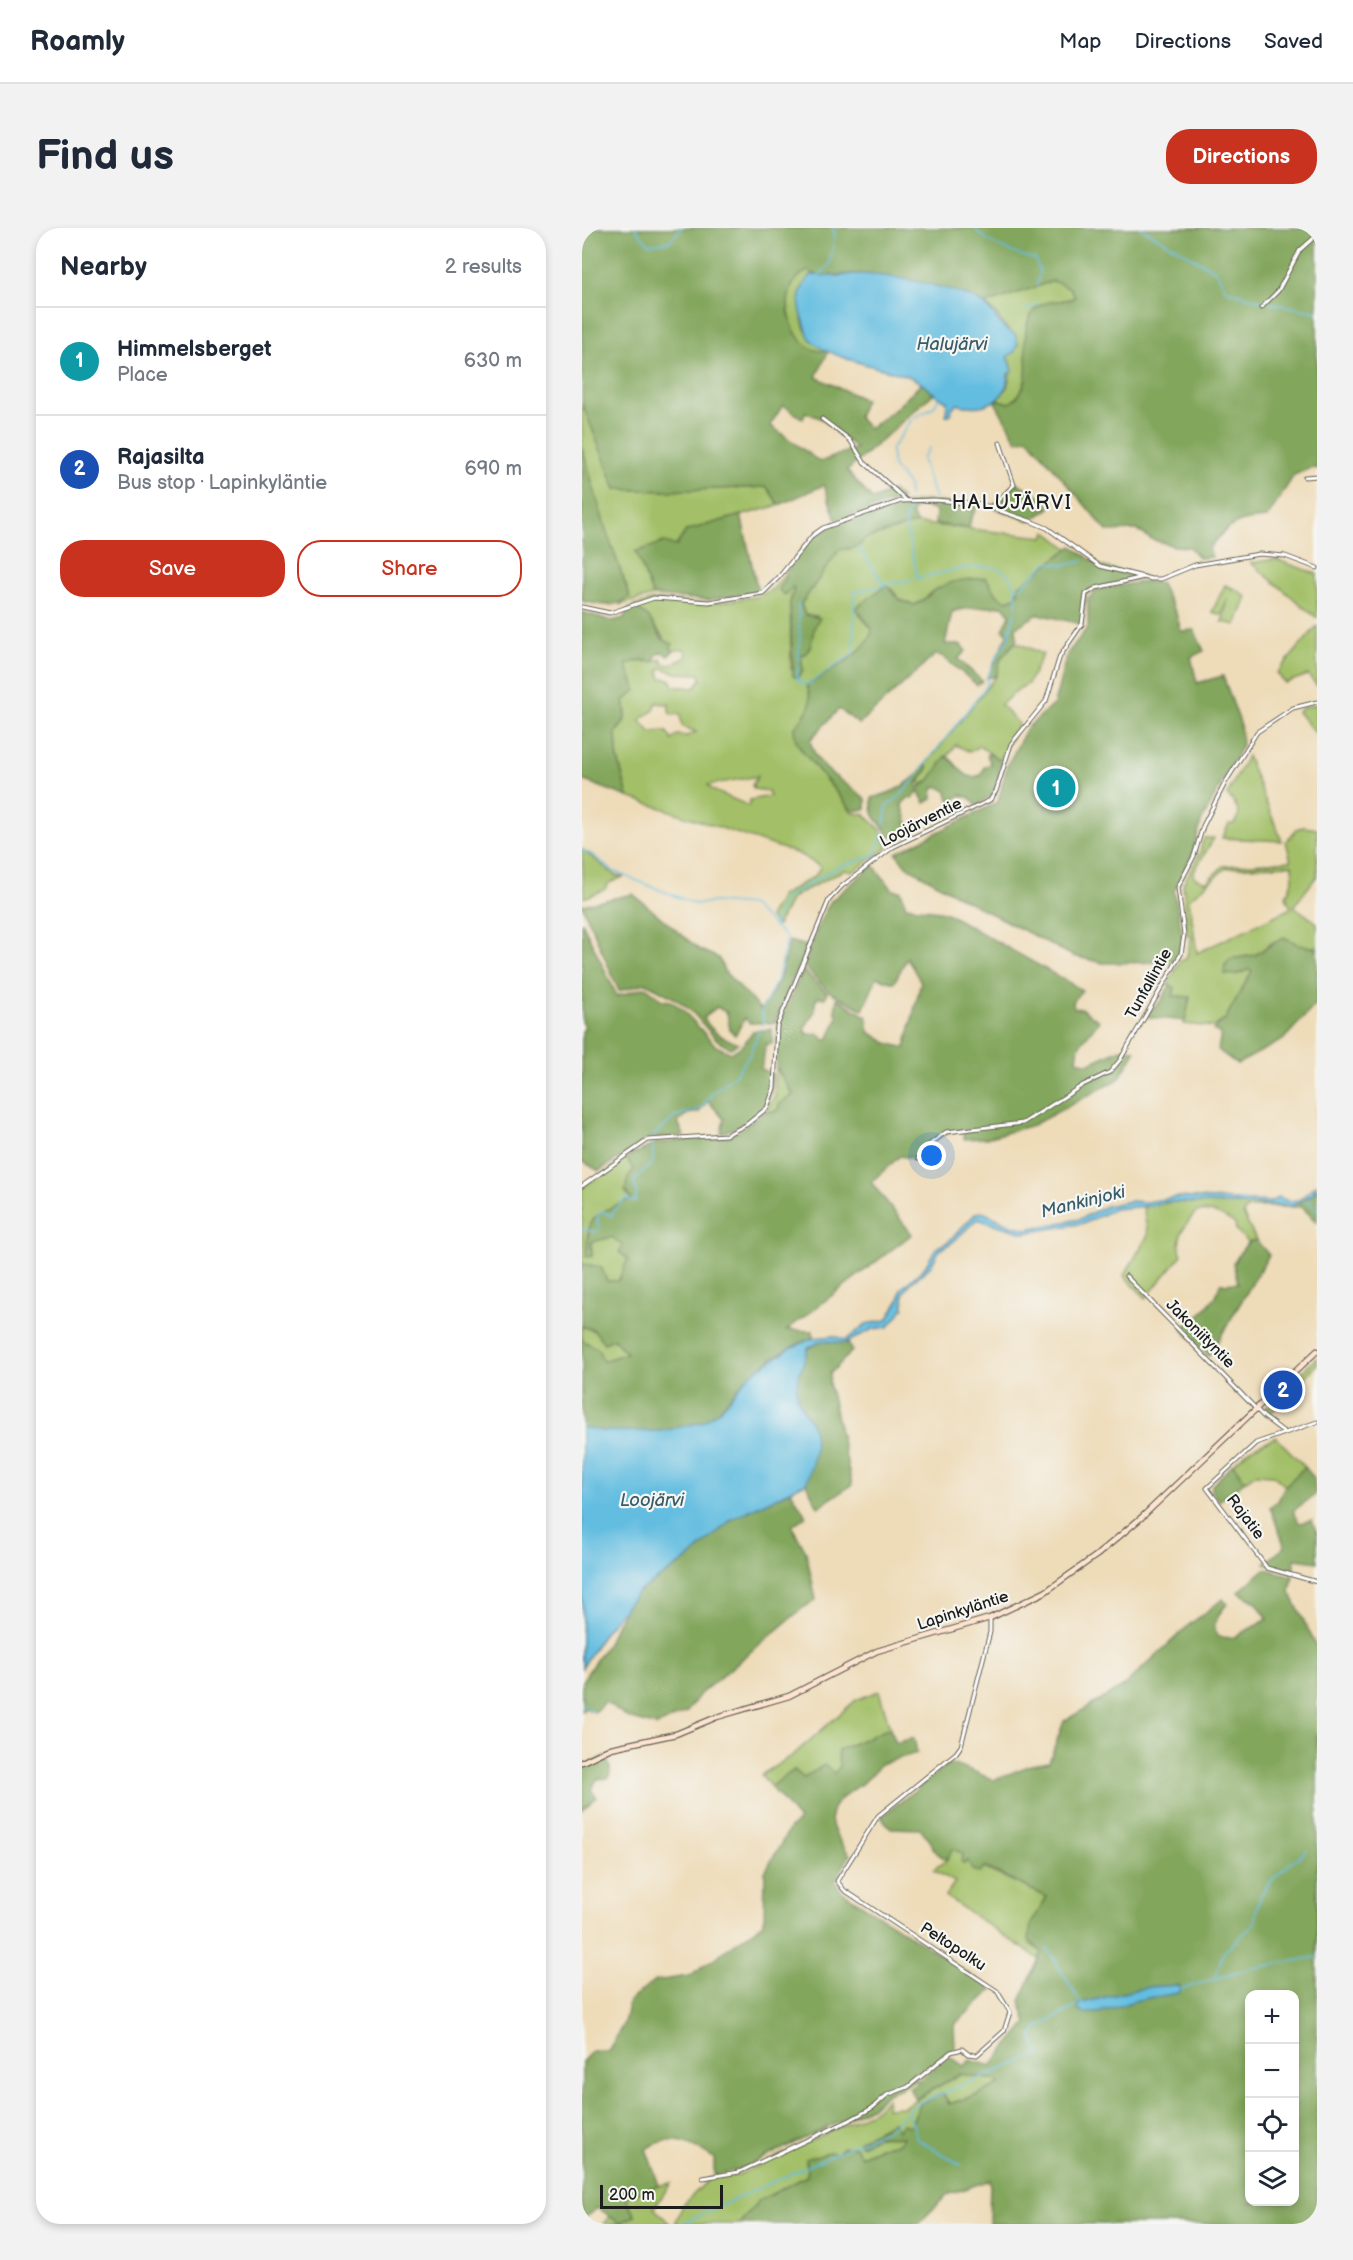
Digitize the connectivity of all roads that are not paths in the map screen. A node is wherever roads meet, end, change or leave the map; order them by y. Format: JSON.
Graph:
{"nodes":[{"id":1,"x":1317,"y":235,"type":"edge"},
{"id":2,"x":1261,"y":308,"type":"dead end"},
{"id":3,"x":822,"y":419,"type":"dead end"},
{"id":4,"x":1000,"y":443,"type":"dead end"},
{"id":5,"x":1317,"y":476,"type":"edge"},
{"id":6,"x":1305,"y":477,"type":"dead end"},
{"id":7,"x":906,"y":500,"type":"junction"},
{"id":8,"x":991,"y":507,"type":"junction"},
{"id":9,"x":1317,"y":568,"type":"edge"},
{"id":10,"x":1144,"y":577,"type":"junction"},
{"id":11,"x":582,"y":607,"type":"edge"},
{"id":12,"x":1317,"y":702,"type":"edge"},
{"id":13,"x":918,"y":1159,"type":"dead end"},
{"id":14,"x":582,"y":1186,"type":"edge"},
{"id":15,"x":1125,"y":1276,"type":"dead end"},
{"id":16,"x":1317,"y":1351,"type":"edge"},
{"id":17,"x":1257,"y":1410,"type":"junction"},
{"id":18,"x":1317,"y":1422,"type":"edge"},
{"id":19,"x":1284,"y":1432,"type":"junction"},
{"id":20,"x":1317,"y":1582,"type":"edge"},
{"id":21,"x":990,"y":1618,"type":"junction"},
{"id":22,"x":582,"y":1762,"type":"edge"},
{"id":23,"x":703,"y":2178,"type":"dead end"}],
"edges":[{"from":1,"to":2,"type":"street"},
{"from":3,"to":7,"type":"street"},
{"from":4,"to":8,"type":"street"},
{"from":5,"to":6,"type":"street"},
{"from":7,"to":8,"type":"street"},
{"from":7,"to":11,"type":"street"},
{"from":8,"to":10,"type":"street"},
{"from":9,"to":10,"type":"street"},
{"from":10,"to":14,"type":"street","name":"Loojärventie"},
{"from":12,"to":13,"type":"street","name":"Tunfallintie"},
{"from":15,"to":17,"type":"street","name":"Jakoniityntie"},
{"from":16,"to":17,"type":"main road","name":"Lapinkyläntie"},
{"from":17,"to":19,"type":"street","name":"Jakoniityntie"},
{"from":17,"to":21,"type":"main road","name":"Lapinkyläntie"},
{"from":18,"to":19,"type":"street"},
{"from":19,"to":20,"type":"street","name":"Rajatie"},
{"from":21,"to":22,"type":"main road","name":"Lapinkyläntie"},
{"from":21,"to":23,"type":"street","name":"Peltopolku"}]}
